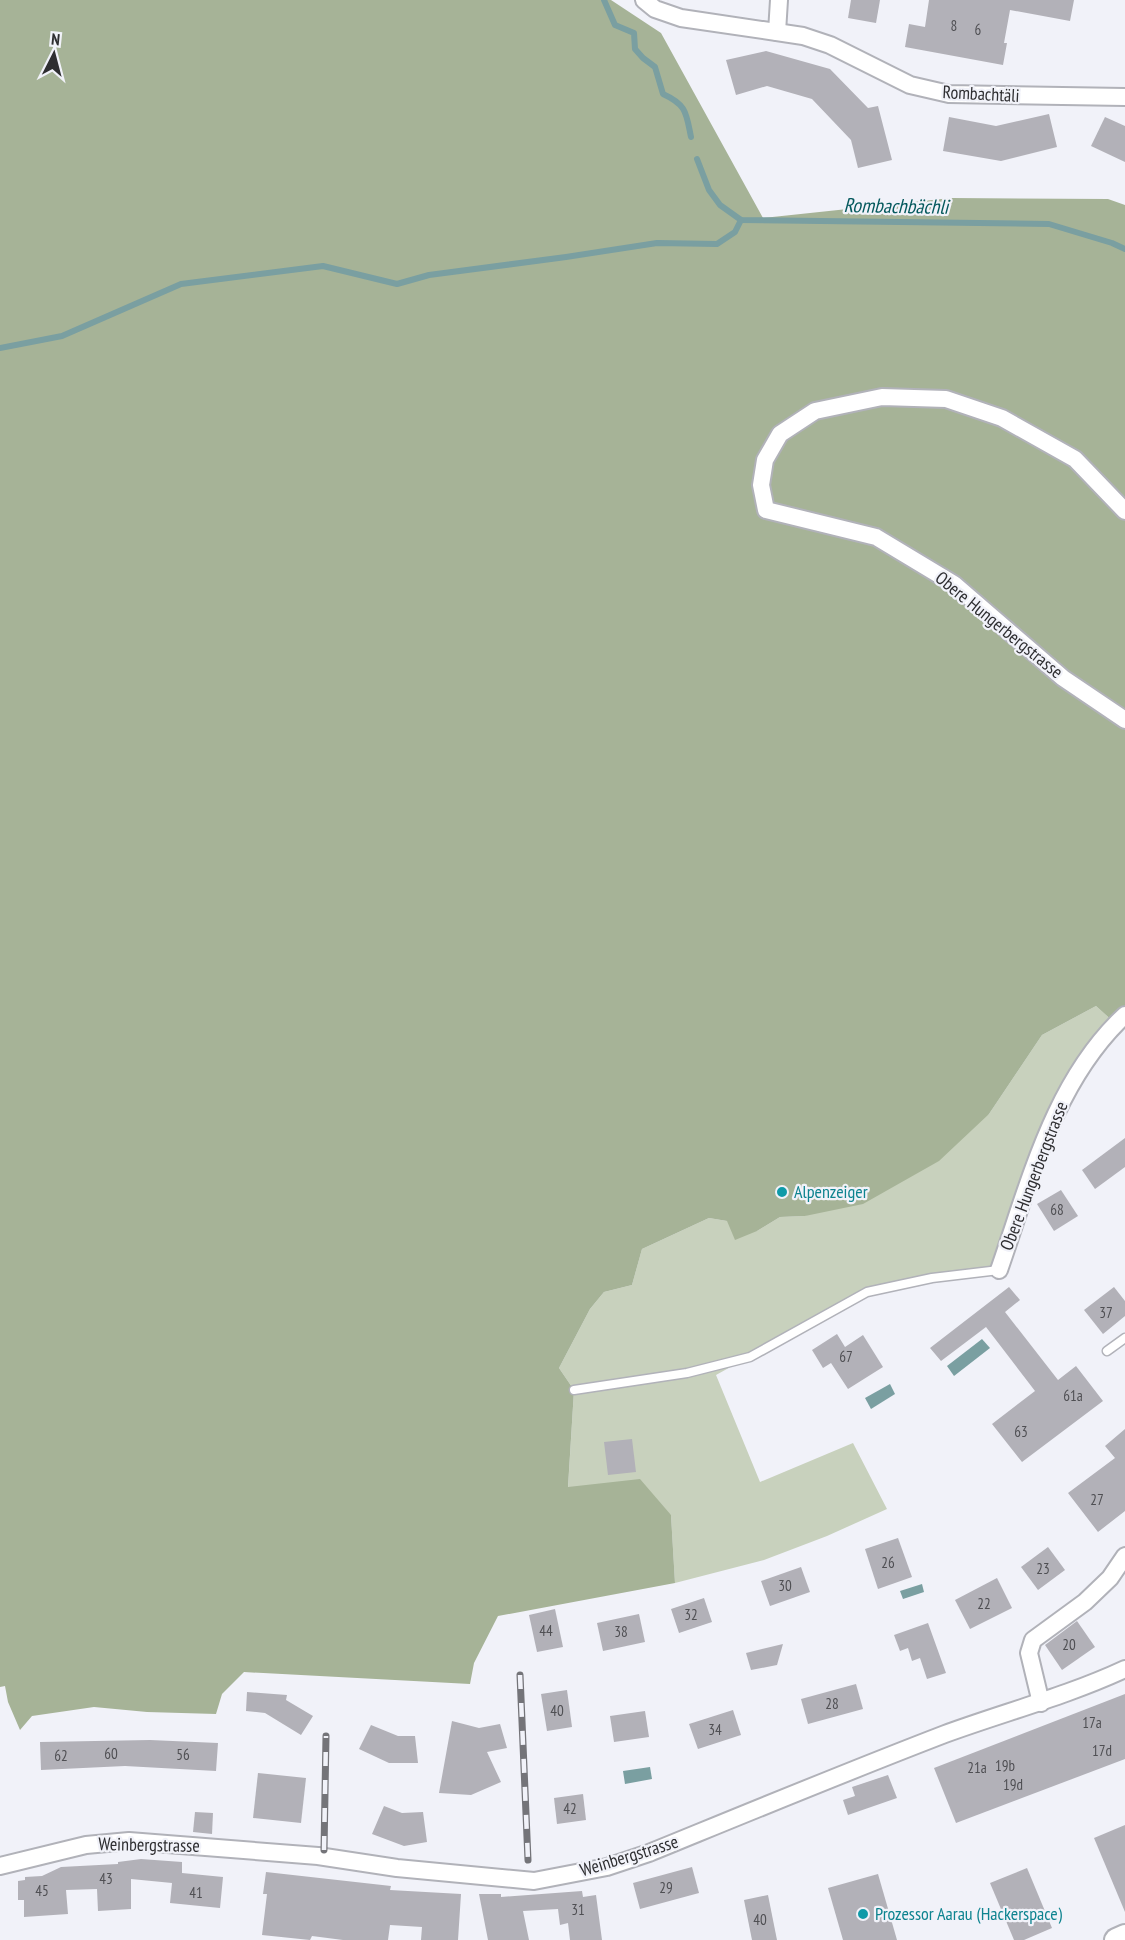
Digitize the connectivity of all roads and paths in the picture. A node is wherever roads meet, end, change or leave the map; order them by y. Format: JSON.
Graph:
{"nodes":[{"id":1,"x":644,"y":0,"type":"edge"},
{"id":2,"x":779,"y":0,"type":"edge"},
{"id":3,"x":777,"y":32,"type":"junction"},
{"id":4,"x":1125,"y":97,"type":"edge"},
{"id":5,"x":1125,"y":511,"type":"edge"},
{"id":6,"x":1125,"y":720,"type":"edge"},
{"id":7,"x":1125,"y":1015,"type":"edge"},
{"id":8,"x":999,"y":1269,"type":"joint"},
{"id":9,"x":1125,"y":1338,"type":"edge"},
{"id":10,"x":1107,"y":1351,"type":"dead end"},
{"id":11,"x":574,"y":1390,"type":"dead end"},
{"id":12,"x":1125,"y":1556,"type":"edge"},
{"id":13,"x":1125,"y":1669,"type":"edge"},
{"id":14,"x":1041,"y":1703,"type":"junction"},
{"id":15,"x":0,"y":1866,"type":"edge"},
{"id":16,"x":1125,"y":1936,"type":"edge"},
{"id":17,"x":1116,"y":1940,"type":"edge"}],
"edges":[{"from":1,"to":3,"type":"street","name":"Rombachtäli"},
{"from":2,"to":3,"type":"street"},
{"from":3,"to":4,"type":"street","name":"Rombachtäli"},
{"from":5,"to":6,"type":"street","name":"Obere Hungerbergstrasse"},
{"from":7,"to":8,"type":"street","name":"Obere Hungerbergstrasse"},
{"from":8,"to":11,"type":"lane","name":"Obere Hungerbergstrasse"},
{"from":9,"to":10,"type":"lane"},
{"from":12,"to":14,"type":"street"},
{"from":13,"to":14,"type":"street","name":"Weinbergstrasse"},
{"from":14,"to":15,"type":"street","name":"Weinbergstrasse"},
{"from":16,"to":17,"type":"main road"}]}
